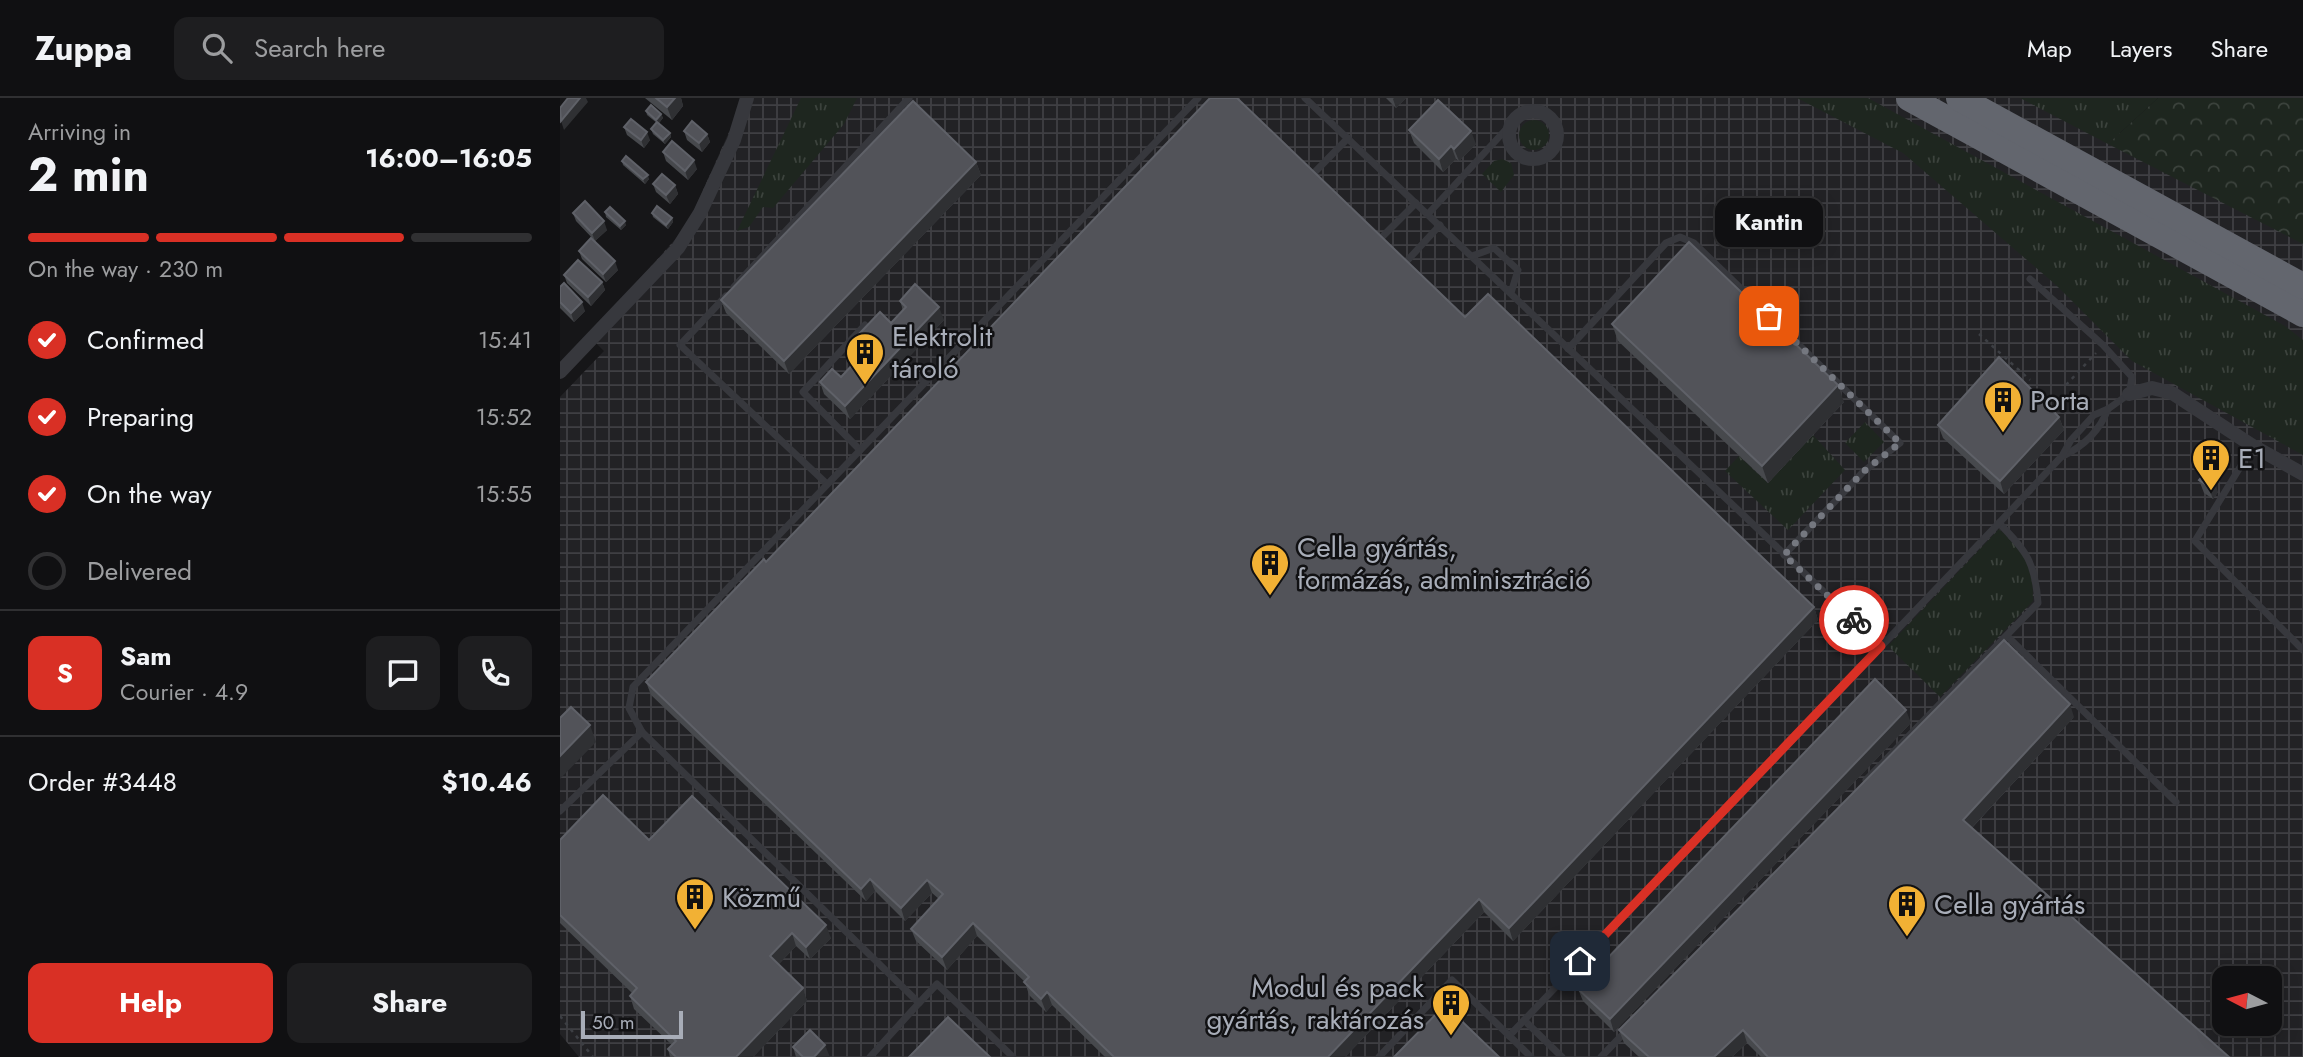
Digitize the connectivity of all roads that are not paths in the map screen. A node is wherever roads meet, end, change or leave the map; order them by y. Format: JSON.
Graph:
{"nodes":[{"id":1,"x":747,"y":98,"type":"edge"},
{"id":2,"x":909,"y":98,"type":"edge"},
{"id":3,"x":1305,"y":98,"type":"edge"},
{"id":4,"x":1909,"y":98,"type":"edge"},
{"id":5,"x":1959,"y":98,"type":"edge"},
{"id":6,"x":1194,"y":99,"type":"edge"},
{"id":7,"x":1530,"y":105,"type":"edge"},
{"id":8,"x":1511,"y":124,"type":"junction"},
{"id":9,"x":1348,"y":138,"type":"junction"},
{"id":10,"x":1314,"y":174,"type":"edge"},
{"id":11,"x":1416,"y":203,"type":"junction"},
{"id":12,"x":1428,"y":214,"type":"junction"},
{"id":13,"x":1440,"y":225,"type":"junction"},
{"id":14,"x":1381,"y":237,"type":"edge"},
{"id":15,"x":1472,"y":256,"type":"junction"},
{"id":16,"x":1406,"y":262,"type":"edge"},
{"id":17,"x":2030,"y":279,"type":"dead end"},
{"id":18,"x":2303,"y":286,"type":"edge"},
{"id":19,"x":1511,"y":293,"type":"junction"},
{"id":20,"x":2303,"y":314,"type":"edge"},
{"id":21,"x":874,"y":335,"type":"edge"},
{"id":22,"x":1568,"y":349,"type":"junction"},
{"id":23,"x":894,"y":354,"type":"edge"},
{"id":24,"x":560,"y":372,"type":"edge"},
{"id":25,"x":924,"y":382,"type":"junction"},
{"id":26,"x":2129,"y":394,"type":"junction"},
{"id":27,"x":2253,"y":446,"type":"junction"},
{"id":28,"x":860,"y":450,"type":"junction"},
{"id":29,"x":2303,"y":474,"type":"edge"},
{"id":30,"x":827,"y":484,"type":"junction"},
{"id":31,"x":1999,"y":523,"type":"junction"},
{"id":32,"x":1784,"y":555,"type":"junction"},
{"id":33,"x":2007,"y":636,"type":"junction"},
{"id":34,"x":1881,"y":646,"type":"junction"},
{"id":35,"x":2303,"y":650,"type":"edge"},
{"id":36,"x":642,"y":732,"type":"junction"},
{"id":37,"x":1855,"y":791,"type":"edge"},
{"id":38,"x":2176,"y":802,"type":"dead end"},
{"id":39,"x":560,"y":811,"type":"edge"},
{"id":40,"x":919,"y":1003,"type":"junction"},
{"id":41,"x":1639,"y":1018,"type":"edge"},
{"id":42,"x":1524,"y":1020,"type":"junction"},
{"id":43,"x":1509,"y":1036,"type":"junction"},
{"id":44,"x":870,"y":1057,"type":"edge"},
{"id":45,"x":1013,"y":1057,"type":"edge"},
{"id":46,"x":1379,"y":1057,"type":"edge"},
{"id":47,"x":1531,"y":1057,"type":"edge"},
{"id":48,"x":1562,"y":1057,"type":"edge"},
{"id":49,"x":1601,"y":1057,"type":"edge"}],
"edges":[{"from":1,"to":24,"type":"street"},
{"from":2,"to":30,"type":"lane"},
{"from":3,"to":9,"type":"lane"},
{"from":4,"to":20,"type":"highway"},
{"from":5,"to":18,"type":"highway"},
{"from":6,"to":25,"type":"lane"},
{"from":7,"to":8,"type":"street"},
{"from":7,"to":8,"type":"street"},
{"from":8,"to":12,"type":"lane"},
{"from":9,"to":10,"type":"lane"},
{"from":9,"to":11,"type":"lane"},
{"from":11,"to":12,"type":"lane"},
{"from":11,"to":14,"type":"lane"},
{"from":12,"to":13,"type":"lane"},
{"from":13,"to":15,"type":"lane"},
{"from":13,"to":16,"type":"lane"},
{"from":15,"to":19,"type":"lane"},
{"from":15,"to":19,"type":"lane"},
{"from":17,"to":26,"type":"lane"},
{"from":19,"to":22,"type":"lane"},
{"from":21,"to":28,"type":"lane"},
{"from":22,"to":32,"type":"lane"},
{"from":22,"to":32,"type":"lane"},
{"from":23,"to":25,"type":"lane"},
{"from":25,"to":28,"type":"lane"},
{"from":26,"to":27,"type":"street"},
{"from":26,"to":31,"type":"lane"},
{"from":27,"to":29,"type":"street"},
{"from":27,"to":35,"type":"lane"},
{"from":28,"to":30,"type":"lane"},
{"from":30,"to":36,"type":"lane"},
{"from":31,"to":33,"type":"lane"},
{"from":31,"to":34,"type":"lane"},
{"from":32,"to":34,"type":"lane"},
{"from":33,"to":37,"type":"lane"},
{"from":33,"to":38,"type":"lane"},
{"from":34,"to":42,"type":"lane"},
{"from":36,"to":39,"type":"lane"},
{"from":36,"to":40,"type":"lane"},
{"from":40,"to":44,"type":"lane"},
{"from":40,"to":45,"type":"lane"},
{"from":41,"to":49,"type":"lane"},
{"from":42,"to":43,"type":"lane"},
{"from":42,"to":48,"type":"lane"},
{"from":43,"to":46,"type":"lane"},
{"from":43,"to":47,"type":"lane"}]}
